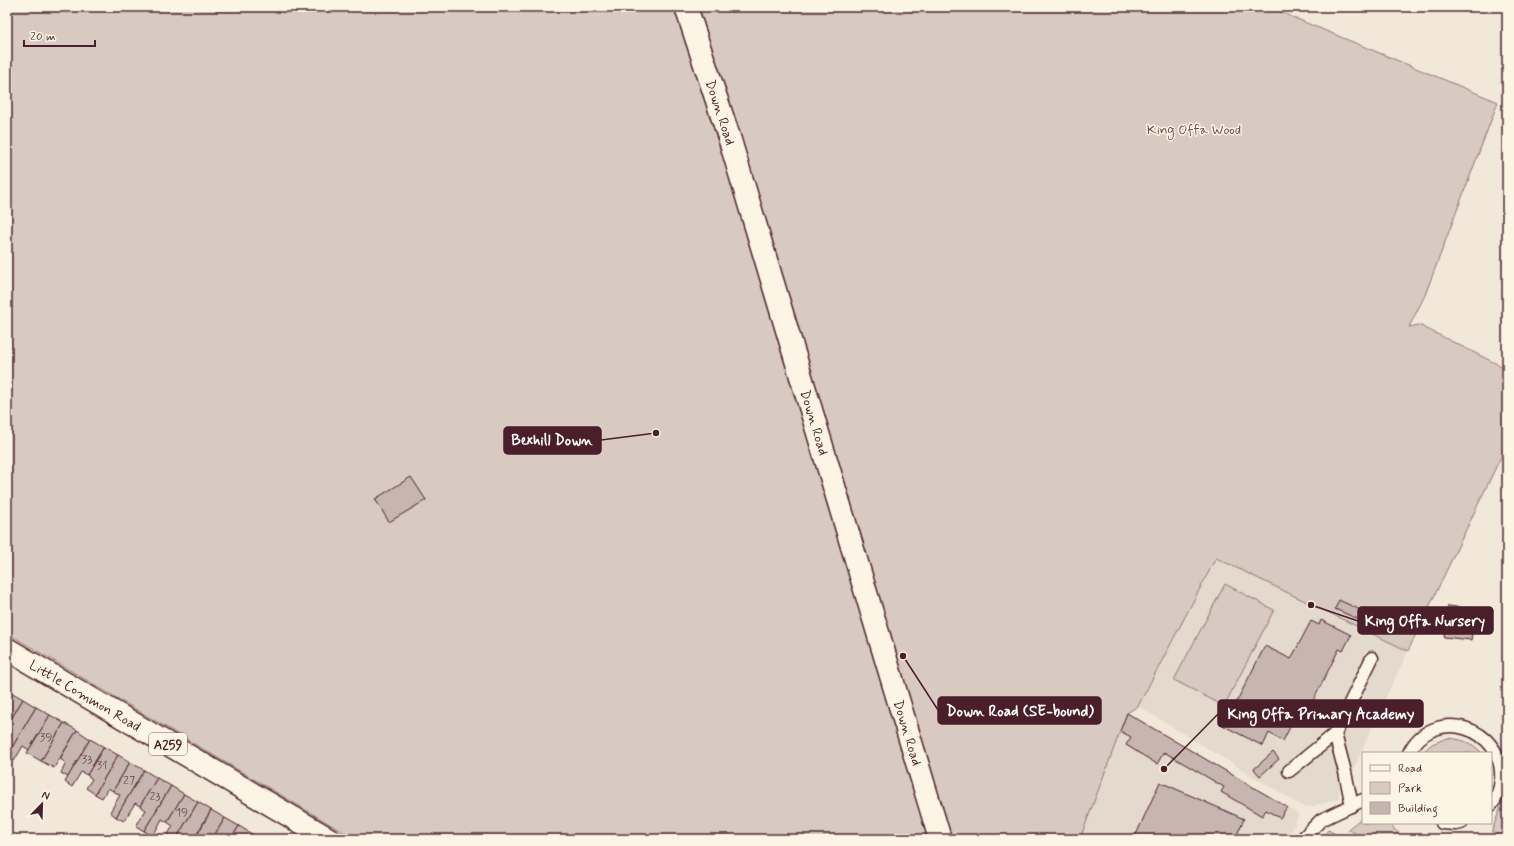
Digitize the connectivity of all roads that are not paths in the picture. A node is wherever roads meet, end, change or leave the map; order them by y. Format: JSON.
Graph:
{"nodes":[{"id":1,"x":686,"y":7,"type":"edge"},
{"id":2,"x":7,"y":650,"type":"edge"},
{"id":3,"x":1372,"y":658,"type":"dead end"},
{"id":4,"x":1335,"y":734,"type":"junction"},
{"id":5,"x":1409,"y":752,"type":"edge"},
{"id":6,"x":1290,"y":771,"type":"dead end"},
{"id":7,"x":1362,"y":801,"type":"edge"},
{"id":8,"x":1492,"y":804,"type":"edge"},
{"id":9,"x":1352,"y":806,"type":"junction"},
{"id":10,"x":329,"y":839,"type":"edge"},
{"id":11,"x":940,"y":839,"type":"edge"},
{"id":12,"x":1302,"y":839,"type":"edge"}],
"edges":[{"from":1,"to":11,"type":"main road","name":"Down Road"},
{"from":2,"to":10,"type":"main road","name":"Little Common Road","number":"A259"},
{"from":3,"to":4,"type":"lane"},
{"from":4,"to":6,"type":"lane"},
{"from":4,"to":9,"type":"lane"},
{"from":5,"to":8,"type":"lane"},
{"from":7,"to":9,"type":"lane"},
{"from":9,"to":12,"type":"lane"}]}
